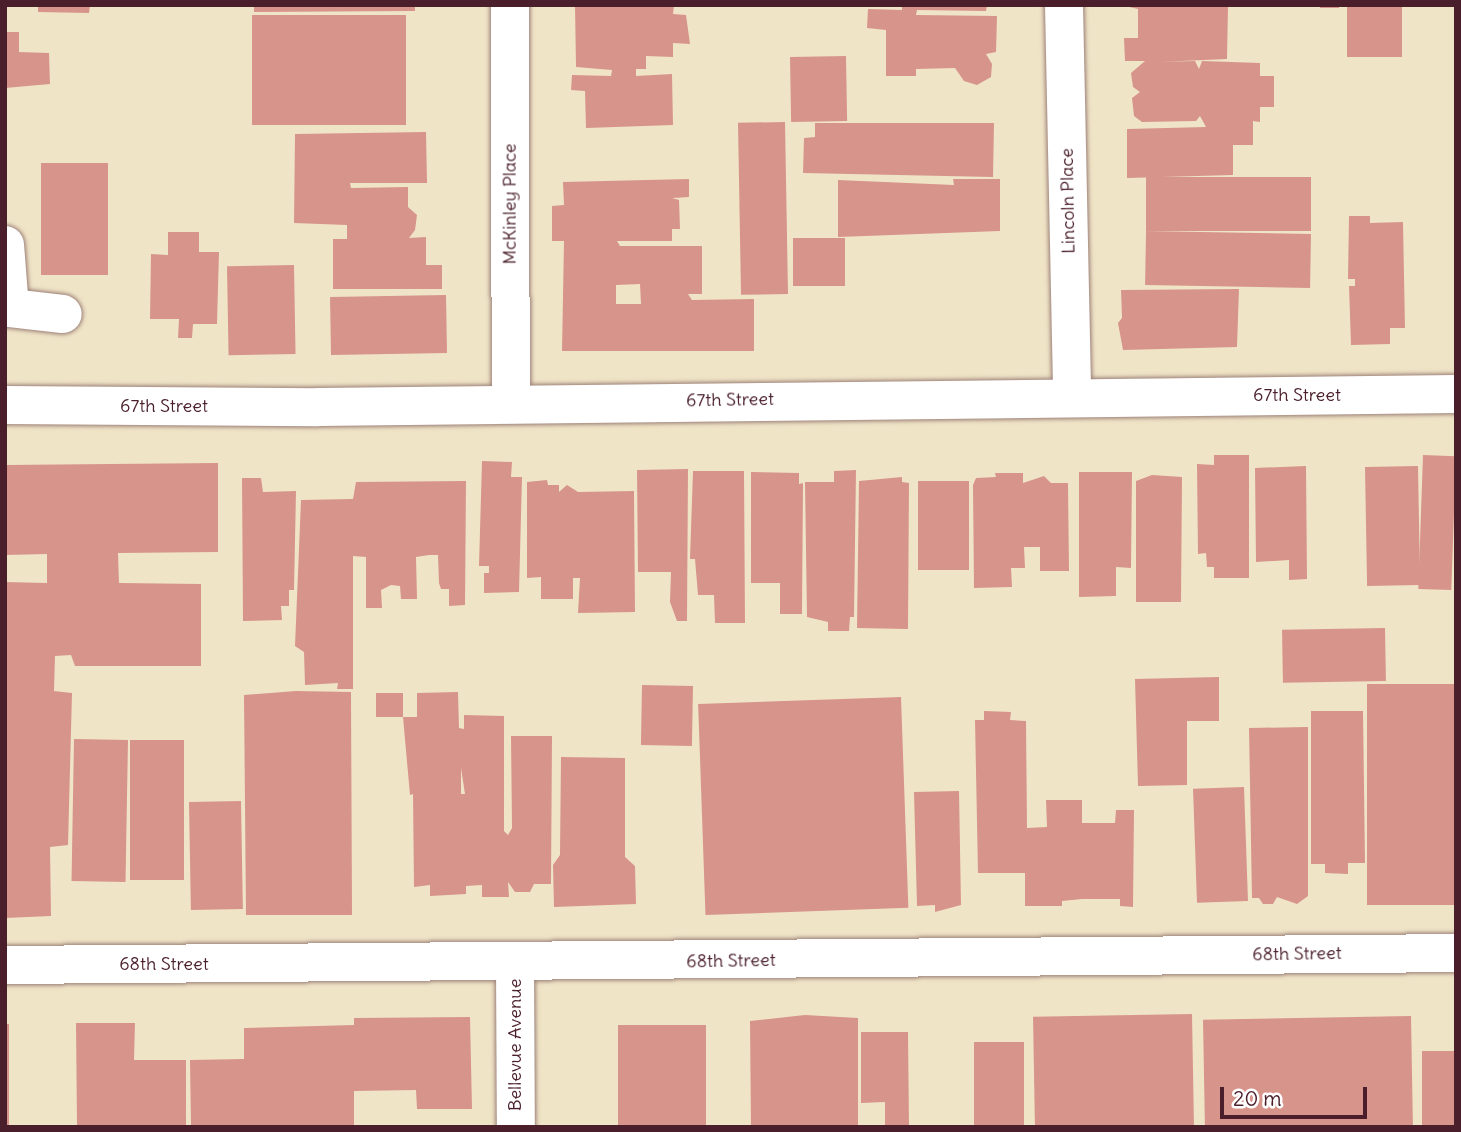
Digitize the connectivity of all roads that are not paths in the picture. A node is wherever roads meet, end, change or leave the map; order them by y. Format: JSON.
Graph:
{"nodes":[{"id":1,"x":510,"y":5,"type":"edge"},
{"id":2,"x":1064,"y":5,"type":"edge"},
{"id":3,"x":5,"y":246,"type":"edge"},
{"id":4,"x":63,"y":314,"type":"dead end"},
{"id":5,"x":1456,"y":394,"type":"edge"},
{"id":6,"x":1072,"y":397,"type":"junction"},
{"id":7,"x":511,"y":403,"type":"junction"},
{"id":8,"x":5,"y":405,"type":"edge"},
{"id":9,"x":1456,"y":953,"type":"edge"},
{"id":10,"x":515,"y":963,"type":"junction"},
{"id":11,"x":5,"y":965,"type":"edge"},
{"id":12,"x":516,"y":1127,"type":"edge"}],
"edges":[{"from":1,"to":7,"type":"street","name":"McKinley Place"},
{"from":2,"to":6,"type":"street","name":"Lincoln Place"},
{"from":3,"to":4,"type":"street"},
{"from":5,"to":6,"type":"street","name":"67th Street"},
{"from":6,"to":7,"type":"street","name":"67th Street"},
{"from":7,"to":8,"type":"street","name":"67th Street"},
{"from":9,"to":10,"type":"street","name":"68th Street"},
{"from":10,"to":11,"type":"street","name":"68th Street"},
{"from":10,"to":12,"type":"street","name":"Bellevue Avenue"}]}
